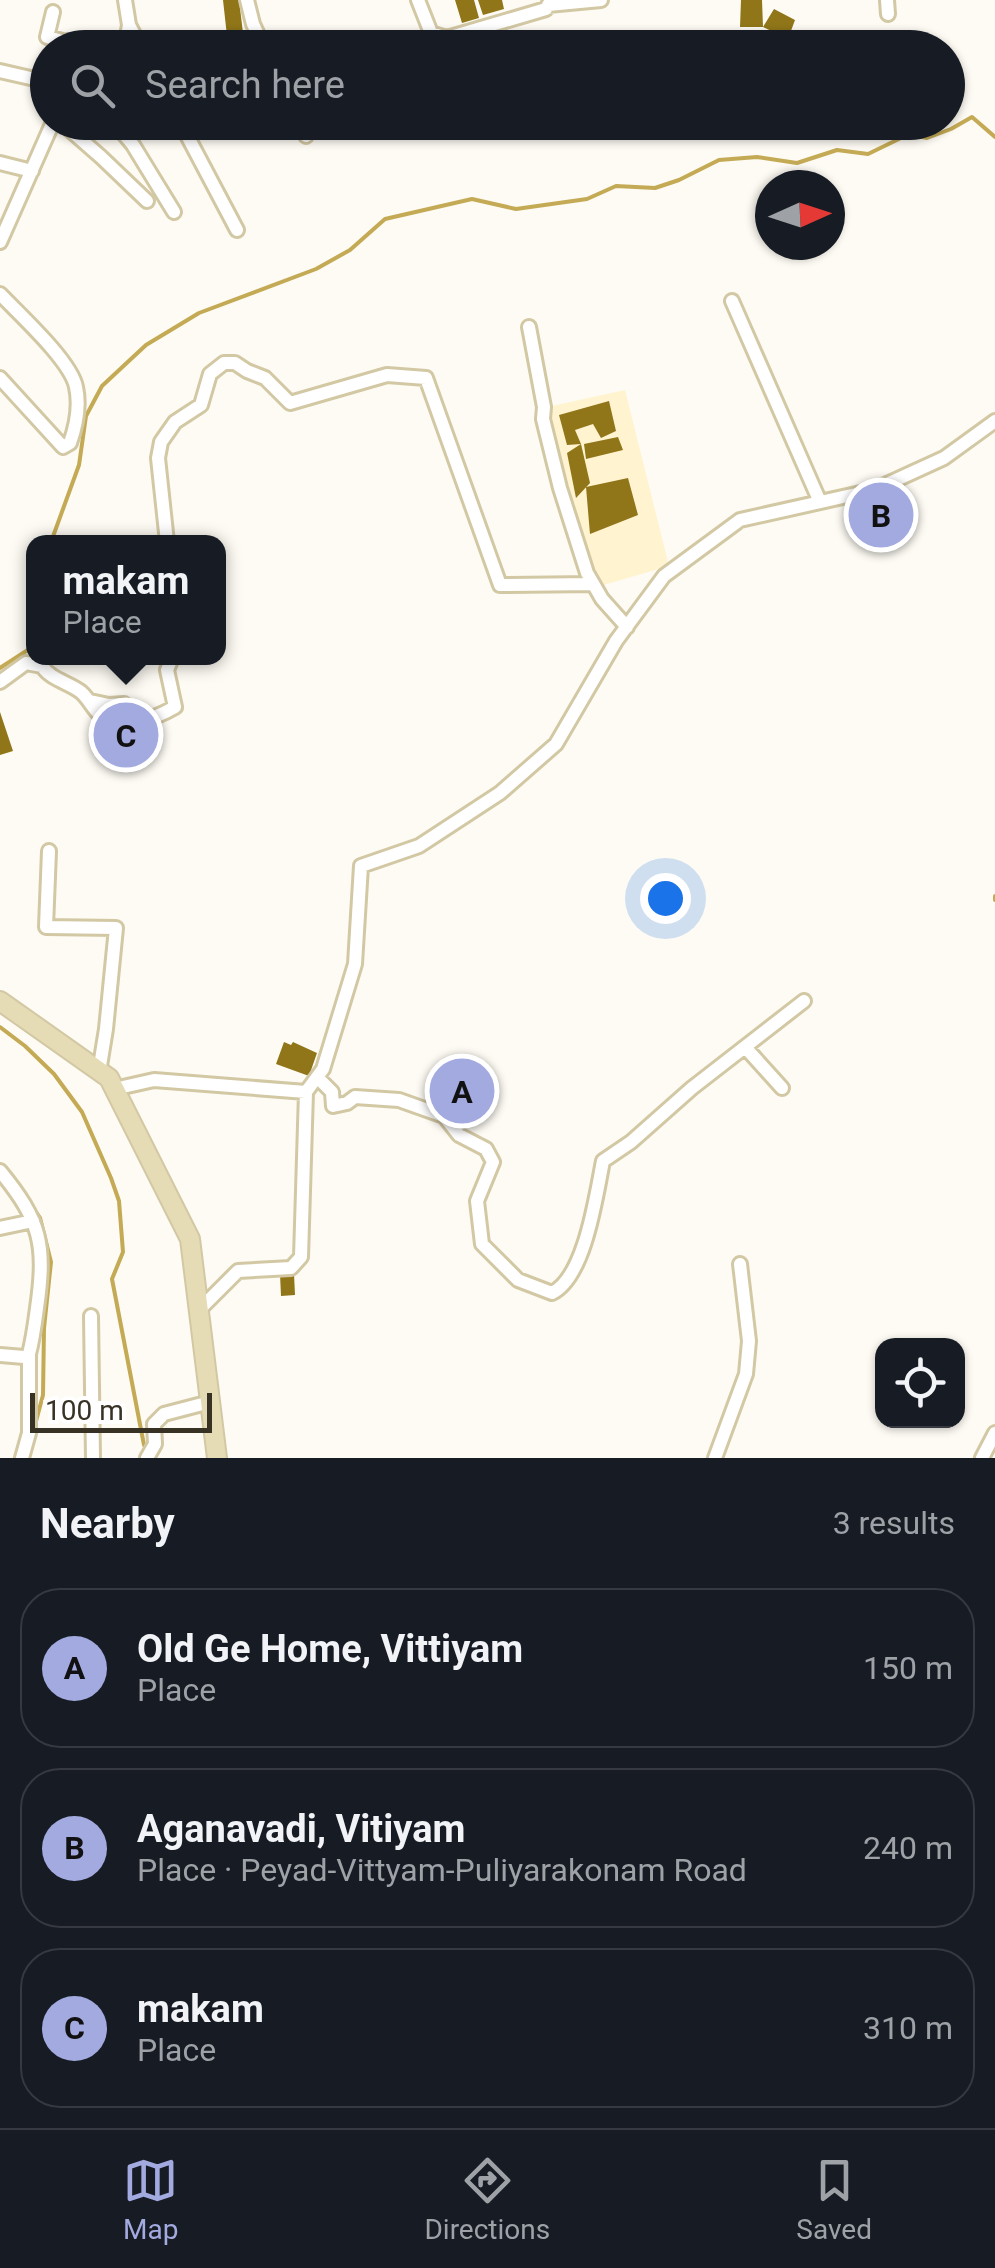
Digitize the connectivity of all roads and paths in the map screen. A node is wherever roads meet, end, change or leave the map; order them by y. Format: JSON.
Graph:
{"nodes":[{"id":1,"x":125,"y":0,"type":"edge"},
{"id":2,"x":247,"y":0,"type":"edge"},
{"id":3,"x":418,"y":0,"type":"edge"},
{"id":4,"x":601,"y":0,"type":"edge"},
{"id":5,"x":549,"y":2,"type":"edge"},
{"id":6,"x":52,"y":12,"type":"dead end"},
{"id":7,"x":129,"y":25,"type":"junction"},
{"id":8,"x":49,"y":30,"type":"edge"},
{"id":9,"x":128,"y":30,"type":"edge"},
{"id":10,"x":132,"y":30,"type":"edge"},
{"id":11,"x":256,"y":30,"type":"edge"},
{"id":12,"x":430,"y":30,"type":"edge"},
{"id":13,"x":475,"y":30,"type":"edge"},
{"id":14,"x":0,"y":71,"type":"edge"},
{"id":15,"x":30,"y":78,"type":"edge"},
{"id":16,"x":45,"y":140,"type":"edge"},
{"id":17,"x":82,"y":140,"type":"edge"},
{"id":18,"x":128,"y":140,"type":"edge"},
{"id":19,"x":190,"y":140,"type":"edge"},
{"id":20,"x":0,"y":163,"type":"edge"},
{"id":21,"x":32,"y":170,"type":"junction"},
{"id":22,"x":147,"y":201,"type":"dead end"},
{"id":23,"x":174,"y":212,"type":"dead end"},
{"id":24,"x":237,"y":230,"type":"dead end"},
{"id":25,"x":0,"y":242,"type":"edge"},
{"id":26,"x":0,"y":294,"type":"edge"},
{"id":27,"x":732,"y":301,"type":"dead end"},
{"id":28,"x":529,"y":327,"type":"dead end"},
{"id":29,"x":0,"y":378,"type":"edge"},
{"id":30,"x":995,"y":422,"type":"edge"},
{"id":31,"x":820,"y":502,"type":"junction"},
{"id":32,"x":166,"y":535,"type":"edge"},
{"id":33,"x":590,"y":578,"type":"junction"},
{"id":34,"x":626,"y":627,"type":"junction"},
{"id":35,"x":26,"y":662,"type":"edge"},
{"id":36,"x":38,"y":665,"type":"edge"},
{"id":37,"x":169,"y":665,"type":"edge"},
{"id":38,"x":0,"y":682,"type":"edge"},
{"id":39,"x":90,"y":701,"type":"junction"},
{"id":40,"x":124,"y":704,"type":"dead end"},
{"id":41,"x":49,"y":851,"type":"dead end"},
{"id":42,"x":0,"y":1001,"type":"edge"},
{"id":43,"x":804,"y":1001,"type":"dead end"},
{"id":44,"x":745,"y":1047,"type":"junction"},
{"id":45,"x":100,"y":1072,"type":"junction"},
{"id":46,"x":317,"y":1077,"type":"junction"},
{"id":47,"x":782,"y":1088,"type":"dead end"},
{"id":48,"x":114,"y":1089,"type":"junction"},
{"id":49,"x":306,"y":1092,"type":"junction"},
{"id":50,"x":0,"y":1171,"type":"edge"},
{"id":51,"x":33,"y":1222,"type":"junction"},
{"id":52,"x":0,"y":1228,"type":"edge"},
{"id":53,"x":740,"y":1264,"type":"dead end"},
{"id":54,"x":199,"y":1310,"type":"junction"},
{"id":55,"x":91,"y":1316,"type":"dead end"},
{"id":56,"x":29,"y":1354,"type":"junction"},
{"id":57,"x":0,"y":1355,"type":"edge"},
{"id":58,"x":210,"y":1402,"type":"junction"},
{"id":59,"x":995,"y":1433,"type":"edge"},
{"id":60,"x":22,"y":1458,"type":"edge"},
{"id":61,"x":93,"y":1458,"type":"edge"},
{"id":62,"x":147,"y":1458,"type":"edge"},
{"id":63,"x":217,"y":1458,"type":"edge"},
{"id":64,"x":715,"y":1458,"type":"edge"},
{"id":65,"x":982,"y":1458,"type":"edge"}],
"edges":[{"from":1,"to":7,"type":"street"},
{"from":2,"to":11,"type":"street"},
{"from":3,"to":12,"type":"street"},
{"from":4,"to":5,"type":"street"},
{"from":5,"to":13,"type":"street"},
{"from":6,"to":8,"type":"street"},
{"from":7,"to":9,"type":"street"},
{"from":7,"to":10,"type":"street"},
{"from":14,"to":15,"type":"street"},
{"from":16,"to":21,"type":"street"},
{"from":17,"to":22,"type":"street"},
{"from":18,"to":23,"type":"street"},
{"from":19,"to":24,"type":"street"},
{"from":20,"to":21,"type":"street"},
{"from":21,"to":25,"type":"street"},
{"from":26,"to":29,"type":"street"},
{"from":27,"to":31,"type":"street"},
{"from":28,"to":33,"type":"street"},
{"from":30,"to":31,"type":"street"},
{"from":31,"to":34,"type":"street"},
{"from":32,"to":33,"type":"street"},
{"from":33,"to":34,"type":"street"},
{"from":34,"to":46,"type":"street"},
{"from":35,"to":38,"type":"street"},
{"from":36,"to":39,"type":"street"},
{"from":37,"to":39,"type":"street"},
{"from":39,"to":40,"type":"street"},
{"from":41,"to":45,"type":"street"},
{"from":42,"to":45,"type":"main road"},
{"from":43,"to":44,"type":"street"},
{"from":44,"to":46,"type":"street"},
{"from":44,"to":47,"type":"street"},
{"from":45,"to":48,"type":"main road"},
{"from":46,"to":49,"type":"street"},
{"from":48,"to":49,"type":"street"},
{"from":48,"to":54,"type":"main road"},
{"from":49,"to":54,"type":"street"},
{"from":50,"to":51,"type":"street"},
{"from":51,"to":52,"type":"street"},
{"from":51,"to":56,"type":"street"},
{"from":53,"to":64,"type":"street"},
{"from":54,"to":58,"type":"main road"},
{"from":55,"to":61,"type":"street"},
{"from":56,"to":57,"type":"street"},
{"from":56,"to":60,"type":"street"},
{"from":58,"to":62,"type":"street"},
{"from":58,"to":63,"type":"main road"},
{"from":59,"to":65,"type":"street"}]}
